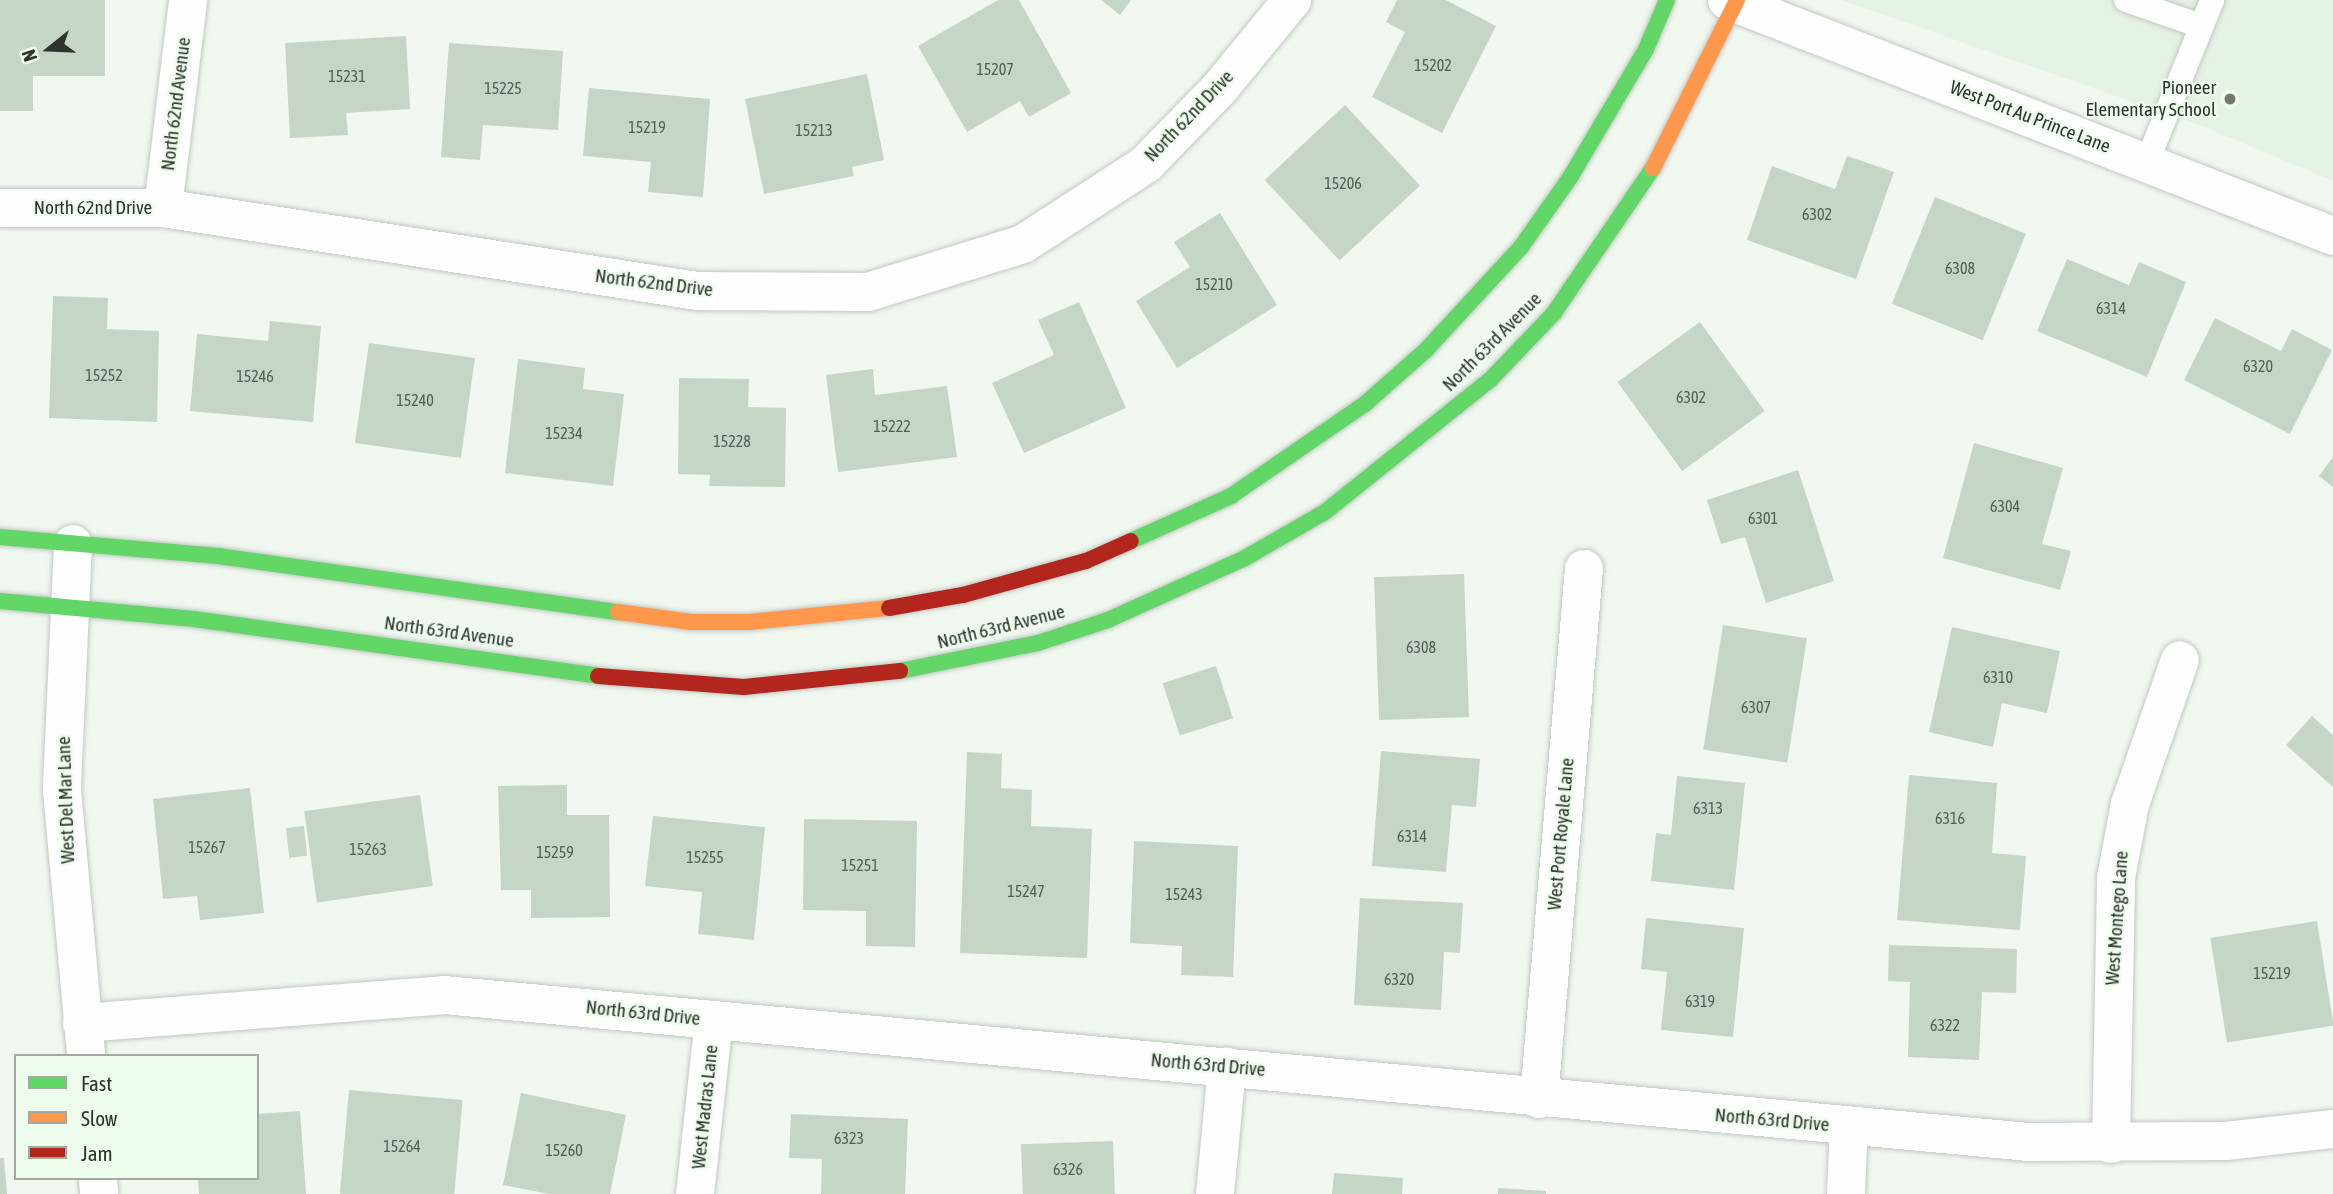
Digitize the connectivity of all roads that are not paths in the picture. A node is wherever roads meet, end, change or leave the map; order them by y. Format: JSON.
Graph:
{"nodes":[{"id":1,"x":188,"y":0,"type":"edge"},
{"id":2,"x":1292,"y":0,"type":"edge"},
{"id":3,"x":1667,"y":0,"type":"edge"},
{"id":4,"x":2126,"y":0,"type":"edge"},
{"id":5,"x":2212,"y":0,"type":"edge"},
{"id":6,"x":1733,"y":2,"type":"edge"},
{"id":7,"x":2201,"y":26,"type":"junction"},
{"id":8,"x":2147,"y":162,"type":"junction"},
{"id":9,"x":0,"y":208,"type":"edge"},
{"id":10,"x":163,"y":208,"type":"junction"},
{"id":11,"x":2333,"y":236,"type":"edge"},
{"id":12,"x":0,"y":537,"type":"edge"},
{"id":13,"x":73,"y":544,"type":"junction"},
{"id":14,"x":1584,"y":569,"type":"dead end"},
{"id":15,"x":0,"y":601,"type":"edge"},
{"id":16,"x":67,"y":607,"type":"junction"},
{"id":17,"x":2180,"y":660,"type":"dead end"},
{"id":18,"x":714,"y":1020,"type":"junction"},
{"id":19,"x":84,"y":1040,"type":"edge"},
{"id":20,"x":1227,"y":1067,"type":"junction"},
{"id":21,"x":1539,"y":1099,"type":"junction"},
{"id":22,"x":1849,"y":1126,"type":"junction"},
{"id":23,"x":2333,"y":1129,"type":"edge"},
{"id":24,"x":2111,"y":1144,"type":"junction"},
{"id":25,"x":695,"y":1194,"type":"edge"},
{"id":26,"x":1215,"y":1194,"type":"edge"},
{"id":27,"x":1846,"y":1194,"type":"edge"}],
"edges":[{"from":1,"to":10,"type":"street","name":"North 62nd Avenue"},
{"from":2,"to":10,"type":"street","name":"North 62nd Drive"},
{"from":3,"to":13,"type":"street","name":"North 63rd Avenue"},
{"from":4,"to":7,"type":"lane"},
{"from":5,"to":7,"type":"lane"},
{"from":6,"to":8,"type":"street","name":"West Port Au Prince Lane"},
{"from":6,"to":16,"type":"street","name":"North 63rd Avenue"},
{"from":7,"to":8,"type":"lane"},
{"from":8,"to":11,"type":"street","name":"West Port Au Prince Lane"},
{"from":9,"to":10,"type":"street","name":"North 62nd Drive"},
{"from":12,"to":13,"type":"street","name":"North 63rd Avenue"},
{"from":13,"to":16,"type":"street","name":"West Del Mar Lane"},
{"from":14,"to":21,"type":"street","name":"West Port Royale Lane"},
{"from":15,"to":16,"type":"street","name":"North 63rd Avenue"},
{"from":16,"to":19,"type":"street","name":"West Del Mar Lane"},
{"from":17,"to":24,"type":"street","name":"West Montego Lane"},
{"from":18,"to":19,"type":"street","name":"North 63rd Drive"},
{"from":18,"to":20,"type":"street","name":"North 63rd Drive"},
{"from":18,"to":25,"type":"street","name":"West Madras Lane"},
{"from":20,"to":21,"type":"street","name":"North 63rd Drive"},
{"from":20,"to":26,"type":"street"},
{"from":21,"to":22,"type":"street","name":"North 63rd Drive"},
{"from":22,"to":24,"type":"street","name":"North 63rd Drive"},
{"from":22,"to":27,"type":"street"},
{"from":23,"to":24,"type":"street","name":"North 63rd Drive"}]}
